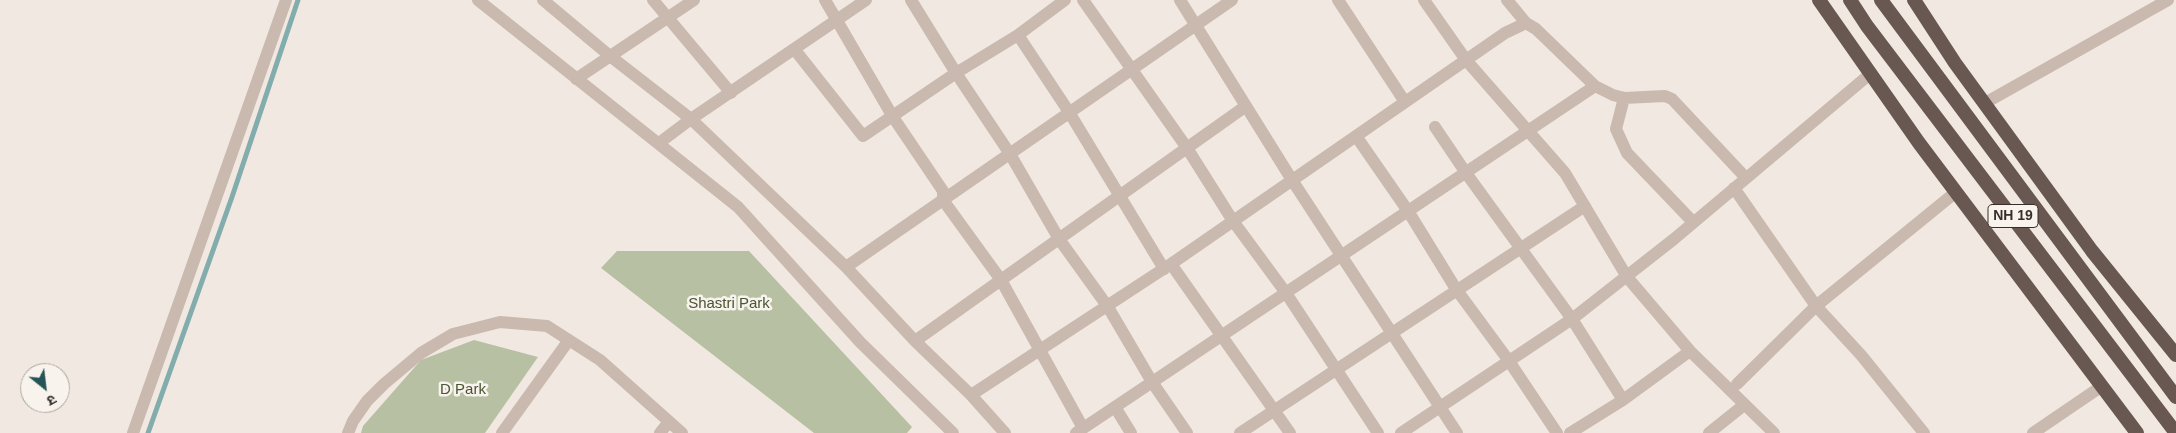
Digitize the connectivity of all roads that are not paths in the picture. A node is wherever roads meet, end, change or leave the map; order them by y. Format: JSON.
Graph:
{"nodes":[{"id":1,"x":286,"y":0,"type":"edge"},
{"id":2,"x":543,"y":0,"type":"edge"},
{"id":3,"x":653,"y":0,"type":"edge"},
{"id":4,"x":694,"y":0,"type":"edge"},
{"id":5,"x":825,"y":0,"type":"edge"},
{"id":6,"x":866,"y":0,"type":"edge"},
{"id":7,"x":911,"y":0,"type":"edge"},
{"id":8,"x":1065,"y":0,"type":"edge"},
{"id":9,"x":1083,"y":0,"type":"edge"},
{"id":10,"x":1180,"y":0,"type":"edge"},
{"id":11,"x":1232,"y":0,"type":"edge"},
{"id":12,"x":1338,"y":0,"type":"edge"},
{"id":13,"x":1424,"y":0,"type":"edge"},
{"id":14,"x":1507,"y":0,"type":"edge"},
{"id":15,"x":1819,"y":0,"type":"edge"},
{"id":16,"x":1850,"y":0,"type":"edge"},
{"id":17,"x":1881,"y":0,"type":"edge"},
{"id":18,"x":1914,"y":0,"type":"edge"},
{"id":19,"x":2168,"y":0,"type":"edge"},
{"id":20,"x":482,"y":1,"type":"edge"},
{"id":21,"x":668,"y":18,"type":"junction"},
{"id":22,"x":838,"y":20,"type":"junction"},
{"id":23,"x":1526,"y":23,"type":"junction"},
{"id":24,"x":1196,"y":25,"type":"junction"},
{"id":25,"x":1018,"y":36,"type":"junction"},
{"id":26,"x":795,"y":50,"type":"junction"},
{"id":27,"x":610,"y":56,"type":"junction"},
{"id":28,"x":1466,"y":60,"type":"junction"},
{"id":29,"x":1132,"y":69,"type":"junction"},
{"id":30,"x":956,"y":73,"type":"junction"},
{"id":31,"x":1870,"y":74,"type":"junction"},
{"id":32,"x":576,"y":79,"type":"junction"},
{"id":33,"x":1595,"y":86,"type":"junction"},
{"id":34,"x":731,"y":93,"type":"junction"},
{"id":35,"x":1622,"y":97,"type":"junction"},
{"id":36,"x":1405,"y":102,"type":"junction"},
{"id":37,"x":1984,"y":103,"type":"junction"},
{"id":38,"x":1246,"y":106,"type":"junction"},
{"id":39,"x":1068,"y":113,"type":"junction"},
{"id":40,"x":893,"y":116,"type":"junction"},
{"id":41,"x":691,"y":119,"type":"junction"},
{"id":42,"x":1435,"y":128,"type":"dead end"},
{"id":43,"x":1528,"y":131,"type":"junction"},
{"id":44,"x":1356,"y":136,"type":"junction"},
{"id":45,"x":659,"y":144,"type":"junction"},
{"id":46,"x":1187,"y":148,"type":"junction"},
{"id":47,"x":1010,"y":154,"type":"junction"},
{"id":48,"x":1466,"y":173,"type":"junction"},
{"id":49,"x":1746,"y":178,"type":"junction"},
{"id":50,"x":1292,"y":180,"type":"junction"},
{"id":51,"x":1734,"y":188,"type":"junction"},
{"id":52,"x":1956,"y":192,"type":"junction"},
{"id":53,"x":1119,"y":196,"type":"junction"},
{"id":54,"x":943,"y":200,"type":"junction"},
{"id":55,"x":1585,"y":206,"type":"junction"},
{"id":56,"x":1408,"y":212,"type":"junction"},
{"id":57,"x":1233,"y":221,"type":"junction"},
{"id":58,"x":1693,"y":222,"type":"junction"},
{"id":59,"x":1059,"y":238,"type":"junction"},
{"id":60,"x":1520,"y":247,"type":"junction"},
{"id":61,"x":1341,"y":256,"type":"junction"},
{"id":62,"x":846,"y":267,"type":"junction"},
{"id":63,"x":1167,"y":267,"type":"junction"},
{"id":64,"x":1627,"y":277,"type":"junction"},
{"id":65,"x":1001,"y":280,"type":"junction"},
{"id":66,"x":1456,"y":290,"type":"junction"},
{"id":67,"x":1286,"y":293,"type":"junction"},
{"id":68,"x":1816,"y":306,"type":"junction"},
{"id":69,"x":1108,"y":307,"type":"junction"},
{"id":70,"x":1572,"y":319,"type":"junction"},
{"id":71,"x":1391,"y":332,"type":"junction"},
{"id":72,"x":1221,"y":336,"type":"junction"},
{"id":73,"x":569,"y":340,"type":"junction"},
{"id":74,"x":915,"y":341,"type":"junction"},
{"id":75,"x":1040,"y":350,"type":"junction"},
{"id":76,"x":1690,"y":351,"type":"junction"},
{"id":77,"x":2176,"y":355,"type":"edge"},
{"id":78,"x":1509,"y":361,"type":"junction"},
{"id":79,"x":1335,"y":369,"type":"junction"},
{"id":80,"x":1152,"y":382,"type":"junction"},
{"id":81,"x":1737,"y":384,"type":"dead end"},
{"id":82,"x":2102,"y":386,"type":"junction"},
{"id":83,"x":971,"y":395,"type":"junction"},
{"id":84,"x":2176,"y":397,"type":"edge"},
{"id":85,"x":1623,"y":400,"type":"junction"},
{"id":86,"x":1744,"y":405,"type":"junction"},
{"id":87,"x":1115,"y":407,"type":"junction"},
{"id":88,"x":1440,"y":407,"type":"junction"},
{"id":89,"x":1273,"y":410,"type":"junction"},
{"id":90,"x":664,"y":428,"type":"edge"},
{"id":91,"x":1080,"y":430,"type":"edge"},
{"id":92,"x":133,"y":433,"type":"edge"},
{"id":93,"x":348,"y":433,"type":"edge"},
{"id":94,"x":502,"y":433,"type":"edge"},
{"id":95,"x":682,"y":433,"type":"edge"},
{"id":96,"x":952,"y":433,"type":"edge"},
{"id":97,"x":1005,"y":433,"type":"edge"},
{"id":98,"x":1131,"y":433,"type":"edge"},
{"id":99,"x":1187,"y":433,"type":"edge"},
{"id":100,"x":1240,"y":433,"type":"edge"},
{"id":101,"x":1290,"y":433,"type":"edge"},
{"id":102,"x":1378,"y":433,"type":"edge"},
{"id":103,"x":1400,"y":433,"type":"edge"},
{"id":104,"x":1457,"y":433,"type":"edge"},
{"id":105,"x":1557,"y":433,"type":"edge"},
{"id":106,"x":1570,"y":433,"type":"edge"},
{"id":107,"x":1710,"y":433,"type":"edge"},
{"id":108,"x":1774,"y":433,"type":"edge"},
{"id":109,"x":1924,"y":433,"type":"edge"},
{"id":110,"x":2033,"y":433,"type":"edge"},
{"id":111,"x":2137,"y":433,"type":"edge"},
{"id":112,"x":2176,"y":433,"type":"edge"}],
"edges":[{"from":1,"to":92,"type":"street"},
{"from":2,"to":27,"type":"street"},
{"from":3,"to":21,"type":"street"},
{"from":4,"to":21,"type":"street"},
{"from":5,"to":22,"type":"street"},
{"from":6,"to":22,"type":"street"},
{"from":7,"to":30,"type":"street"},
{"from":8,"to":25,"type":"street"},
{"from":9,"to":29,"type":"street"},
{"from":10,"to":24,"type":"street"},
{"from":11,"to":24,"type":"street"},
{"from":12,"to":36,"type":"street"},
{"from":13,"to":28,"type":"street"},
{"from":14,"to":23,"type":"street"},
{"from":15,"to":31,"type":"highway"},
{"from":16,"to":112,"type":"highway","number":"NH 19"},
{"from":17,"to":84,"type":"highway"},
{"from":18,"to":37,"type":"highway"},
{"from":19,"to":37,"type":"street"},
{"from":20,"to":32,"type":"street"},
{"from":21,"to":27,"type":"street"},
{"from":21,"to":34,"type":"street"},
{"from":22,"to":26,"type":"street"},
{"from":22,"to":40,"type":"street"},
{"from":23,"to":28,"type":"street"},
{"from":23,"to":33,"type":"street"},
{"from":24,"to":29,"type":"street"},
{"from":24,"to":38,"type":"street"},
{"from":25,"to":30,"type":"street"},
{"from":25,"to":39,"type":"street"},
{"from":26,"to":34,"type":"street"},
{"from":26,"to":40,"type":"street"},
{"from":27,"to":32,"type":"street"},
{"from":27,"to":41,"type":"street"},
{"from":28,"to":36,"type":"street"},
{"from":28,"to":43,"type":"street"},
{"from":29,"to":39,"type":"street"},
{"from":29,"to":46,"type":"street"},
{"from":30,"to":40,"type":"street"},
{"from":30,"to":47,"type":"street"},
{"from":31,"to":49,"type":"street"},
{"from":31,"to":52,"type":"highway"},
{"from":32,"to":45,"type":"street"},
{"from":33,"to":35,"type":"street"},
{"from":33,"to":43,"type":"street"},
{"from":34,"to":41,"type":"street"},
{"from":35,"to":49,"type":"street"},
{"from":35,"to":58,"type":"street"},
{"from":36,"to":44,"type":"street"},
{"from":37,"to":77,"type":"highway"},
{"from":38,"to":46,"type":"street"},
{"from":38,"to":50,"type":"street"},
{"from":39,"to":47,"type":"street"},
{"from":39,"to":53,"type":"street"},
{"from":40,"to":54,"type":"street"},
{"from":41,"to":45,"type":"street"},
{"from":41,"to":62,"type":"street"},
{"from":42,"to":48,"type":"street"},
{"from":43,"to":48,"type":"street"},
{"from":43,"to":55,"type":"street"},
{"from":44,"to":50,"type":"street"},
{"from":44,"to":56,"type":"street"},
{"from":45,"to":96,"type":"street"},
{"from":46,"to":53,"type":"street"},
{"from":46,"to":57,"type":"street"},
{"from":47,"to":54,"type":"street"},
{"from":47,"to":59,"type":"street"},
{"from":48,"to":56,"type":"street"},
{"from":48,"to":60,"type":"street"},
{"from":49,"to":51,"type":"street"},
{"from":50,"to":57,"type":"street"},
{"from":50,"to":61,"type":"street"},
{"from":51,"to":58,"type":"street"},
{"from":51,"to":68,"type":"street"},
{"from":52,"to":68,"type":"street"},
{"from":52,"to":82,"type":"highway"},
{"from":53,"to":59,"type":"street"},
{"from":53,"to":63,"type":"street"},
{"from":54,"to":62,"type":"street"},
{"from":54,"to":65,"type":"street"},
{"from":55,"to":60,"type":"street"},
{"from":55,"to":64,"type":"street"},
{"from":56,"to":61,"type":"street"},
{"from":56,"to":66,"type":"street"},
{"from":57,"to":63,"type":"street"},
{"from":57,"to":67,"type":"street"},
{"from":58,"to":64,"type":"street"},
{"from":59,"to":65,"type":"street"},
{"from":59,"to":69,"type":"street"},
{"from":60,"to":66,"type":"street"},
{"from":60,"to":70,"type":"street"},
{"from":61,"to":67,"type":"street"},
{"from":61,"to":71,"type":"street"},
{"from":62,"to":74,"type":"street"},
{"from":63,"to":69,"type":"street"},
{"from":63,"to":72,"type":"street"},
{"from":64,"to":70,"type":"street"},
{"from":64,"to":76,"type":"street"},
{"from":65,"to":74,"type":"street"},
{"from":65,"to":75,"type":"street"},
{"from":66,"to":71,"type":"street"},
{"from":66,"to":78,"type":"street"},
{"from":67,"to":72,"type":"street"},
{"from":67,"to":79,"type":"street"},
{"from":68,"to":81,"type":"street"},
{"from":68,"to":109,"type":"street"},
{"from":69,"to":75,"type":"street"},
{"from":69,"to":80,"type":"street"},
{"from":70,"to":78,"type":"street"},
{"from":70,"to":85,"type":"street"},
{"from":71,"to":79,"type":"street"},
{"from":71,"to":88,"type":"street"},
{"from":72,"to":80,"type":"street"},
{"from":72,"to":89,"type":"street"},
{"from":73,"to":90,"type":"street"},
{"from":73,"to":93,"type":"street"},
{"from":73,"to":94,"type":"street"},
{"from":74,"to":83,"type":"street"},
{"from":75,"to":83,"type":"street"},
{"from":75,"to":91,"type":"street"},
{"from":76,"to":85,"type":"street"},
{"from":76,"to":86,"type":"street"},
{"from":78,"to":88,"type":"street"},
{"from":78,"to":105,"type":"street"},
{"from":79,"to":89,"type":"street"},
{"from":79,"to":102,"type":"street"},
{"from":80,"to":87,"type":"street"},
{"from":80,"to":99,"type":"street"},
{"from":82,"to":110,"type":"street"},
{"from":82,"to":111,"type":"highway"},
{"from":83,"to":97,"type":"street"},
{"from":85,"to":106,"type":"street"},
{"from":86,"to":107,"type":"street"},
{"from":86,"to":108,"type":"street"},
{"from":87,"to":91,"type":"street"},
{"from":87,"to":98,"type":"street"},
{"from":88,"to":103,"type":"street"},
{"from":88,"to":104,"type":"street"},
{"from":89,"to":100,"type":"street"},
{"from":89,"to":101,"type":"street"},
{"from":90,"to":95,"type":"street"}]}
